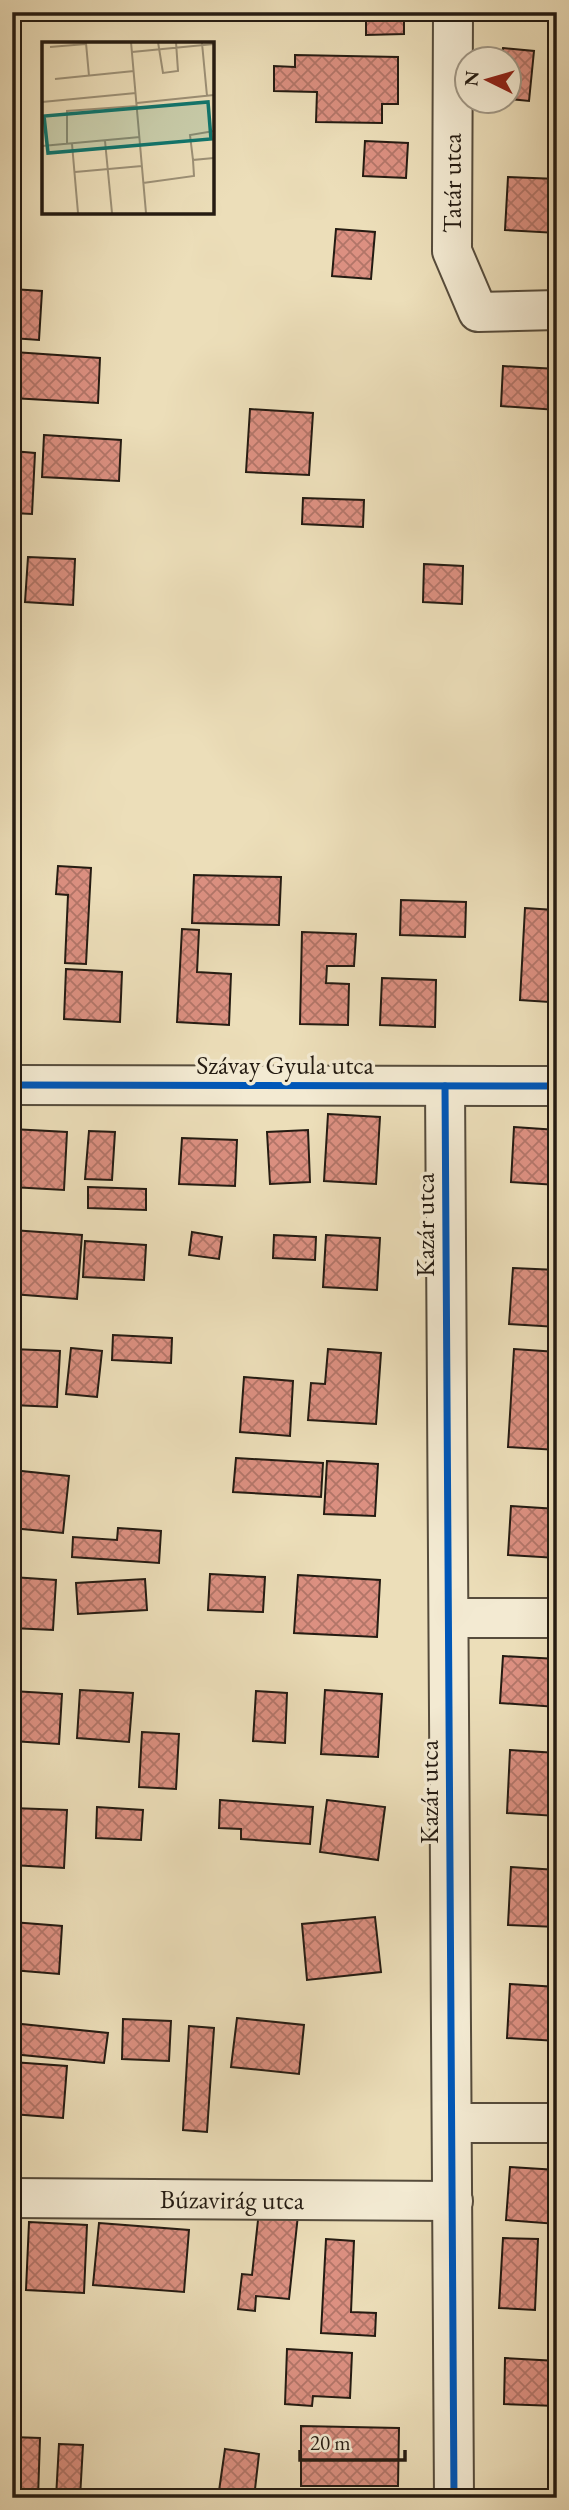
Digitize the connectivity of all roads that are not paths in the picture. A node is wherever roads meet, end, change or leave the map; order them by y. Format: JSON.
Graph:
{"nodes":[{"id":1,"x":453,"y":12,"type":"edge"},
{"id":2,"x":557,"y":310,"type":"edge"},
{"id":3,"x":12,"y":1085,"type":"edge"},
{"id":4,"x":445,"y":1086,"type":"junction"},
{"id":5,"x":557,"y":1086,"type":"edge"},
{"id":6,"x":449,"y":1618,"type":"junction"},
{"id":7,"x":557,"y":1618,"type":"edge"},
{"id":8,"x":452,"y":2123,"type":"junction"},
{"id":9,"x":557,"y":2123,"type":"edge"},
{"id":10,"x":12,"y":2198,"type":"edge"},
{"id":11,"x":453,"y":2201,"type":"junction"},
{"id":12,"x":454,"y":2498,"type":"edge"}],
"edges":[{"from":1,"to":2,"type":"street","name":"Tatár utca"},
{"from":3,"to":4,"type":"street","name":"Szávay Gyula utca"},
{"from":4,"to":5,"type":"street","name":"Szávay Gyula utca"},
{"from":4,"to":6,"type":"street","name":"Kazár utca"},
{"from":6,"to":7,"type":"street"},
{"from":6,"to":8,"type":"street","name":"Kazár utca"},
{"from":8,"to":9,"type":"street"},
{"from":8,"to":11,"type":"street","name":"Kazár utca"},
{"from":10,"to":11,"type":"street","name":"Búzavirág utca"},
{"from":11,"to":12,"type":"street","name":"Kazár utca"}]}
